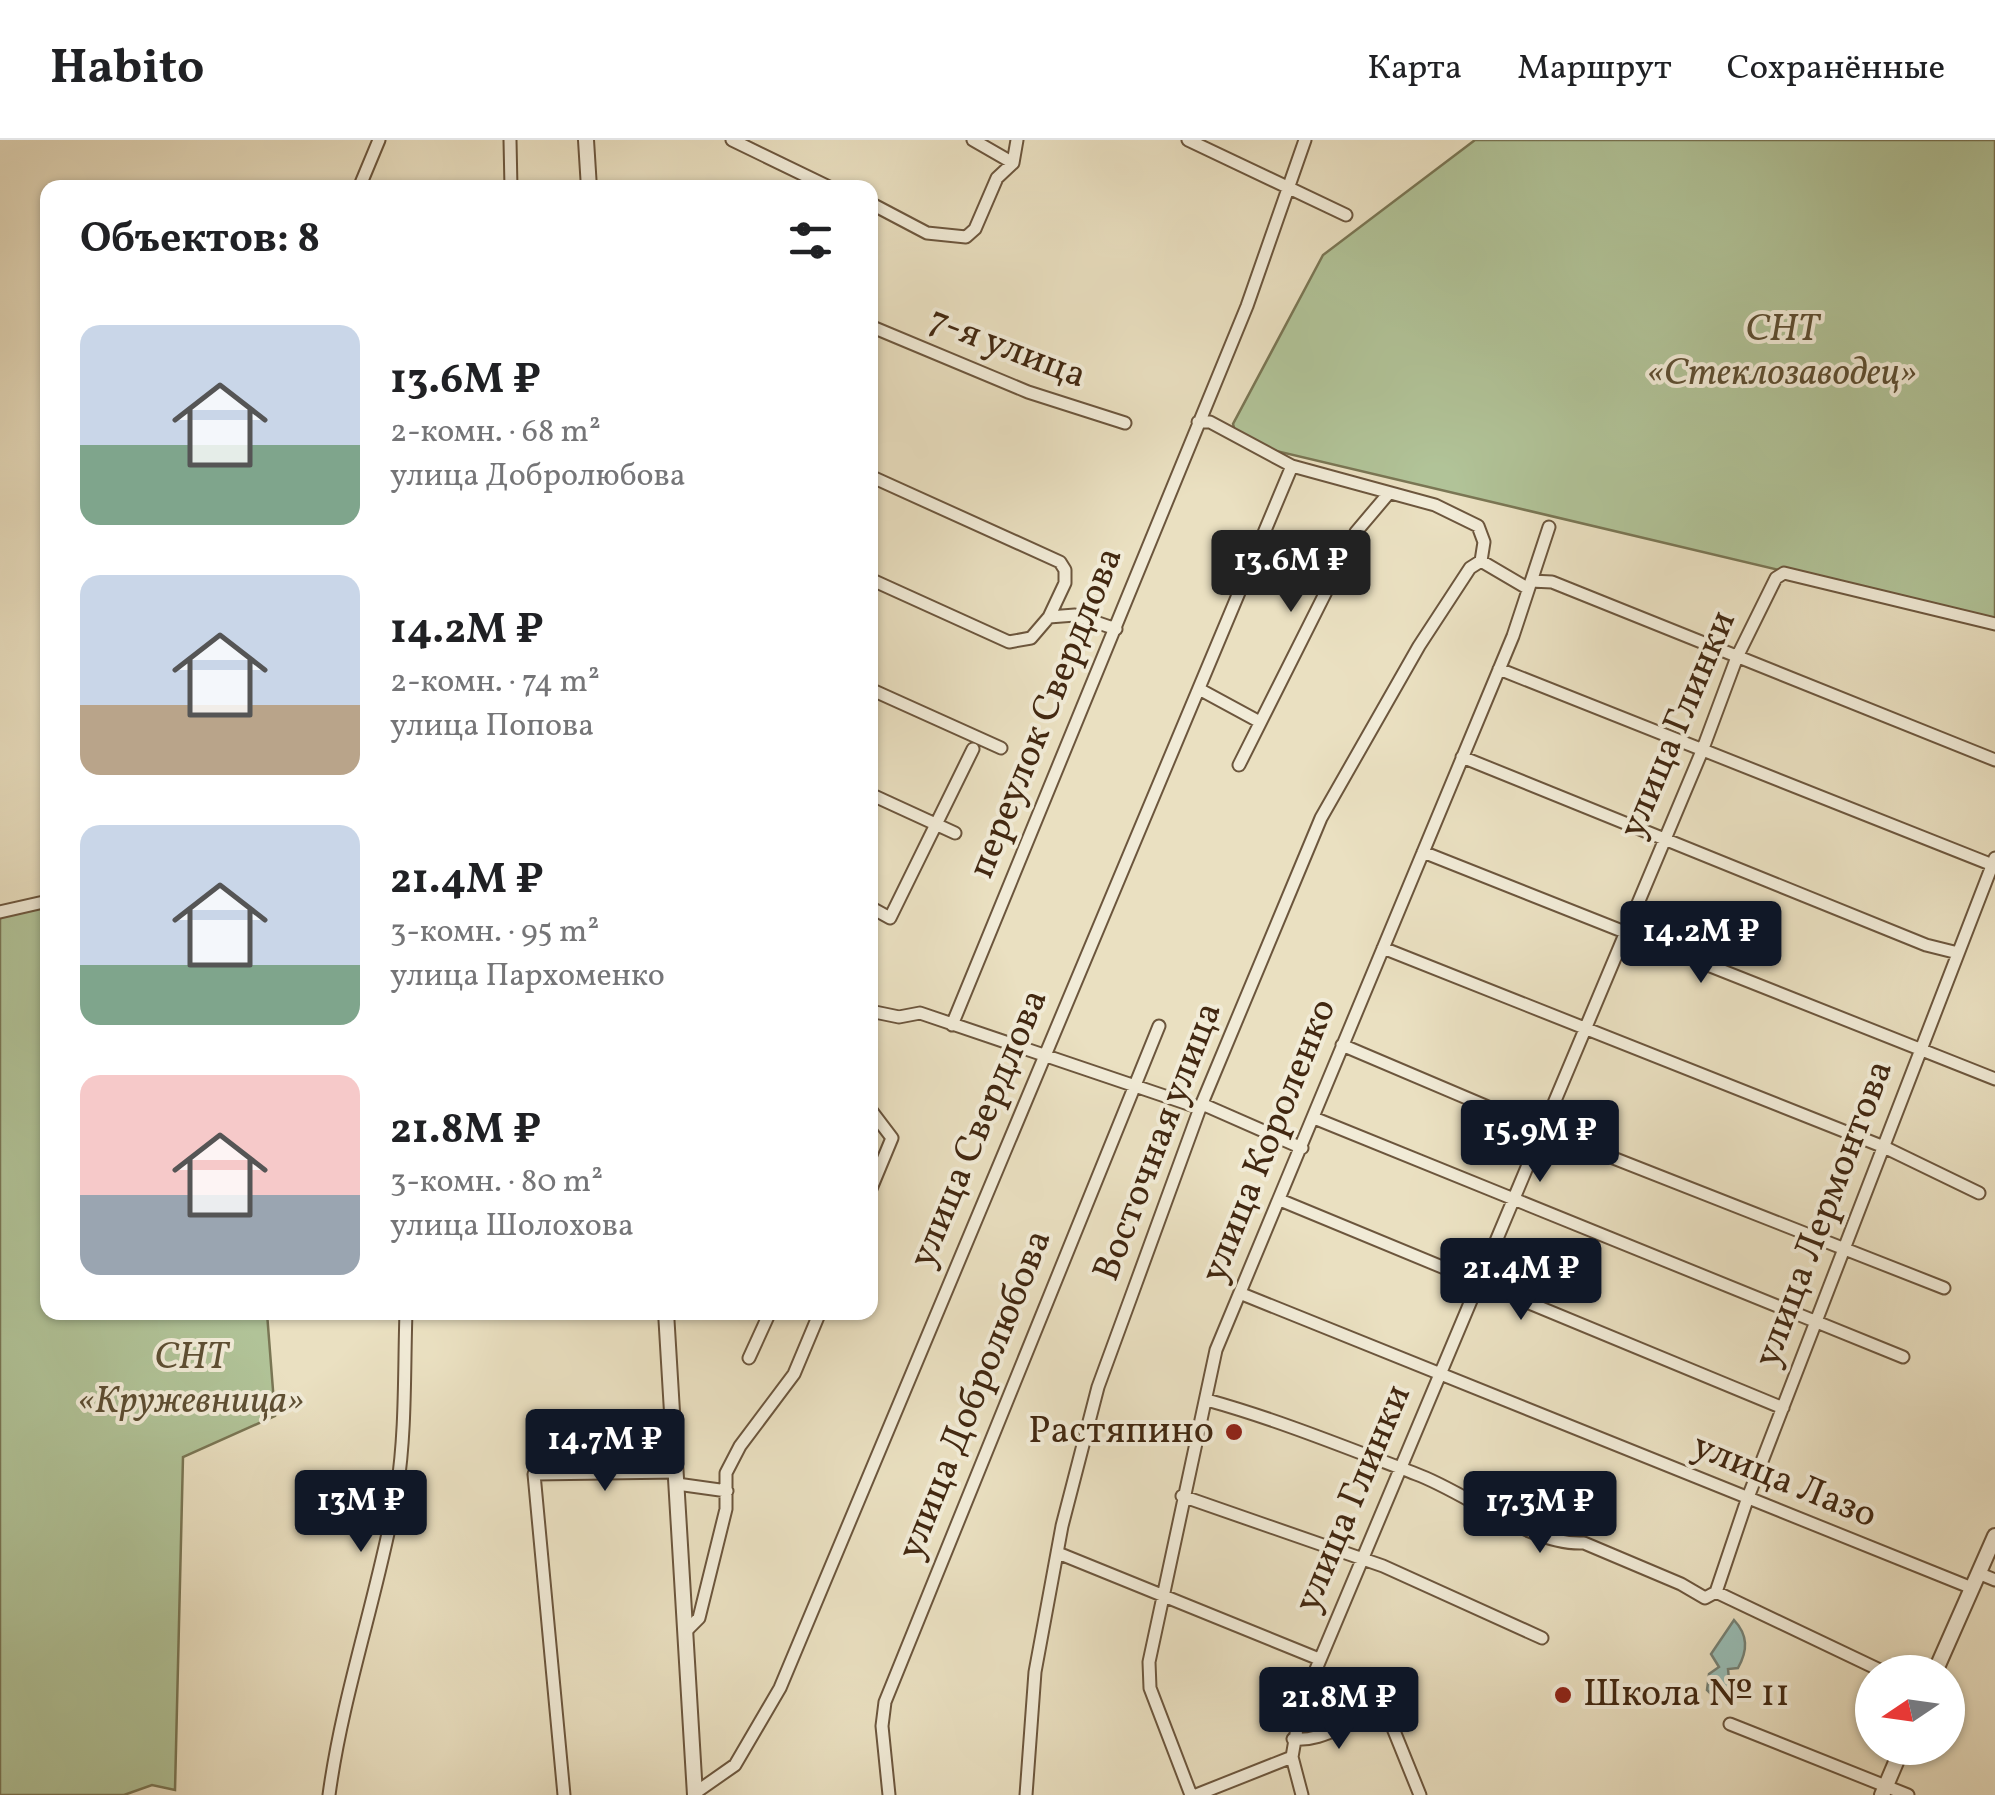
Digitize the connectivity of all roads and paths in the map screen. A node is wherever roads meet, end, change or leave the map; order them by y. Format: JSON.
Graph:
{"nodes":[{"id":1,"x":379,"y":140,"type":"edge"},
{"id":2,"x":510,"y":140,"type":"edge"},
{"id":3,"x":586,"y":140,"type":"edge"},
{"id":4,"x":732,"y":140,"type":"edge"},
{"id":5,"x":973,"y":140,"type":"edge"},
{"id":6,"x":1018,"y":140,"type":"edge"},
{"id":7,"x":1188,"y":140,"type":"edge"},
{"id":8,"x":1304,"y":140,"type":"edge"},
{"id":9,"x":1012,"y":163,"type":"junction"},
{"id":10,"x":362,"y":180,"type":"edge"},
{"id":11,"x":512,"y":180,"type":"edge"},
{"id":12,"x":588,"y":180,"type":"edge"},
{"id":13,"x":815,"y":180,"type":"edge"},
{"id":14,"x":1286,"y":185,"type":"junction"},
{"id":15,"x":878,"y":207,"type":"edge"},
{"id":16,"x":1346,"y":215,"type":"dead end"},
{"id":17,"x":878,"y":329,"type":"edge"},
{"id":18,"x":1125,"y":422,"type":"dead end"},
{"id":19,"x":1198,"y":422,"type":"junction"},
{"id":20,"x":1292,"y":466,"type":"junction"},
{"id":21,"x":878,"y":480,"type":"edge"},
{"id":22,"x":1389,"y":493,"type":"junction"},
{"id":23,"x":1549,"y":527,"type":"dead end"},
{"id":24,"x":1481,"y":561,"type":"junction"},
{"id":25,"x":878,"y":583,"type":"edge"},
{"id":26,"x":1529,"y":584,"type":"junction"},
{"id":27,"x":1049,"y":617,"type":"junction"},
{"id":28,"x":1995,"y":624,"type":"edge"},
{"id":29,"x":1116,"y":629,"type":"junction"},
{"id":30,"x":1737,"y":657,"type":"junction"},
{"id":31,"x":1498,"y":669,"type":"junction"},
{"id":32,"x":1199,"y":689,"type":"junction"},
{"id":33,"x":878,"y":693,"type":"edge"},
{"id":34,"x":1258,"y":721,"type":"junction"},
{"id":35,"x":1001,"y":748,"type":"dead end"},
{"id":36,"x":973,"y":750,"type":"dead end"},
{"id":37,"x":1702,"y":751,"type":"junction"},
{"id":38,"x":1462,"y":757,"type":"junction"},
{"id":39,"x":1995,"y":760,"type":"edge"},
{"id":40,"x":1239,"y":765,"type":"dead end"},
{"id":41,"x":878,"y":798,"type":"edge"},
{"id":42,"x":936,"y":824,"type":"junction"},
{"id":43,"x":955,"y":833,"type":"dead end"},
{"id":44,"x":1664,"y":840,"type":"junction"},
{"id":45,"x":1423,"y":852,"type":"junction"},
{"id":46,"x":1994,"y":863,"type":"edge"},
{"id":47,"x":40,"y":903,"type":"edge"},
{"id":48,"x":878,"y":911,"type":"edge"},
{"id":49,"x":0,"y":912,"type":"edge"},
{"id":50,"x":1623,"y":932,"type":"junction"},
{"id":51,"x":1383,"y":948,"type":"junction"},
{"id":52,"x":1958,"y":953,"type":"junction"},
{"id":53,"x":878,"y":1013,"type":"edge"},
{"id":54,"x":952,"y":1025,"type":"junction"},
{"id":55,"x":1160,"y":1026,"type":"dead end"},
{"id":56,"x":1584,"y":1028,"type":"junction"},
{"id":57,"x":1342,"y":1045,"type":"junction"},
{"id":58,"x":1920,"y":1048,"type":"junction"},
{"id":59,"x":1043,"y":1058,"type":"junction"},
{"id":60,"x":1995,"y":1079,"type":"edge"},
{"id":61,"x":1136,"y":1088,"type":"junction"},
{"id":62,"x":1201,"y":1106,"type":"junction"},
{"id":63,"x":1314,"y":1118,"type":"junction"},
{"id":64,"x":878,"y":1120,"type":"edge"},
{"id":65,"x":1542,"y":1130,"type":"junction"},
{"id":66,"x":1884,"y":1147,"type":"junction"},
{"id":67,"x":1302,"y":1148,"type":"junction"},
{"id":68,"x":878,"y":1172,"type":"edge"},
{"id":69,"x":1979,"y":1192,"type":"dead end"},
{"id":70,"x":1280,"y":1200,"type":"junction"},
{"id":71,"x":1512,"y":1200,"type":"junction"},
{"id":72,"x":1844,"y":1250,"type":"junction"},
{"id":73,"x":1476,"y":1283,"type":"junction"},
{"id":74,"x":1944,"y":1288,"type":"dead end"},
{"id":75,"x":1242,"y":1294,"type":"junction"},
{"id":76,"x":406,"y":1320,"type":"edge"},
{"id":77,"x":666,"y":1320,"type":"edge"},
{"id":78,"x":766,"y":1320,"type":"edge"},
{"id":79,"x":817,"y":1320,"type":"edge"},
{"id":80,"x":1818,"y":1322,"type":"junction"},
{"id":81,"x":1903,"y":1357,"type":"dead end"},
{"id":82,"x":748,"y":1358,"type":"dead end"},
{"id":83,"x":1438,"y":1375,"type":"junction"},
{"id":84,"x":1207,"y":1400,"type":"junction"},
{"id":85,"x":1783,"y":1408,"type":"junction"},
{"id":86,"x":1398,"y":1469,"type":"junction"},
{"id":87,"x":676,"y":1478,"type":"junction"},
{"id":88,"x":727,"y":1491,"type":"junction"},
{"id":89,"x":1182,"y":1496,"type":"junction"},
{"id":90,"x":1747,"y":1500,"type":"junction"},
{"id":91,"x":1995,"y":1536,"type":"edge"},
{"id":92,"x":1058,"y":1553,"type":"junction"},
{"id":93,"x":1363,"y":1559,"type":"junction"},
{"id":94,"x":1975,"y":1580,"type":"junction"},
{"id":95,"x":1995,"y":1580,"type":"edge"},
{"id":96,"x":1716,"y":1592,"type":"junction"},
{"id":97,"x":1162,"y":1593,"type":"junction"},
{"id":98,"x":686,"y":1631,"type":"junction"},
{"id":99,"x":1542,"y":1638,"type":"dead end"},
{"id":100,"x":1942,"y":1655,"type":"edge"},
{"id":101,"x":1855,"y":1658,"type":"edge"},
{"id":102,"x":1319,"y":1659,"type":"junction"},
{"id":103,"x":1730,"y":1724,"type":"dead end"},
{"id":104,"x":1293,"y":1739,"type":"junction"},
{"id":105,"x":1292,"y":1757,"type":"junction"},
{"id":106,"x":1895,"y":1765,"type":"edge"},
{"id":107,"x":1884,"y":1791,"type":"edge"},
{"id":108,"x":695,"y":1794,"type":"edge"},
{"id":109,"x":329,"y":1795,"type":"edge"},
{"id":110,"x":564,"y":1795,"type":"edge"},
{"id":111,"x":888,"y":1795,"type":"edge"},
{"id":112,"x":1026,"y":1795,"type":"edge"},
{"id":113,"x":1194,"y":1795,"type":"edge"},
{"id":114,"x":1302,"y":1795,"type":"edge"},
{"id":115,"x":1420,"y":1795,"type":"edge"},
{"id":116,"x":1908,"y":1795,"type":"edge"}],
"edges":[{"from":1,"to":10,"type":"street"},
{"from":2,"to":11,"type":"street"},
{"from":3,"to":12,"type":"street"},
{"from":4,"to":13,"type":"street"},
{"from":5,"to":9,"type":"street"},
{"from":6,"to":9,"type":"street"},
{"from":7,"to":14,"type":"street"},
{"from":8,"to":14,"type":"street","name":"переулок Свердлова"},
{"from":9,"to":15,"type":"street"},
{"from":14,"to":16,"type":"street"},
{"from":14,"to":19,"type":"street","name":"переулок Свердлова"},
{"from":17,"to":18,"type":"street","name":"7-я улица"},
{"from":19,"to":20,"type":"street"},
{"from":19,"to":29,"type":"street","name":"переулок Свердлова"},
{"from":20,"to":22,"type":"street"},
{"from":20,"to":32,"type":"street","name":"улица Свердлова"},
{"from":21,"to":27,"type":"street"},
{"from":22,"to":24,"type":"street"},
{"from":22,"to":34,"type":"street"},
{"from":23,"to":26,"type":"street","name":"улица Короленко"},
{"from":24,"to":26,"type":"street"},
{"from":24,"to":62,"type":"street","name":"Восточная улица"},
{"from":25,"to":27,"type":"street"},
{"from":26,"to":30,"type":"street"},
{"from":26,"to":31,"type":"street","name":"улица Короленко"},
{"from":27,"to":29,"type":"street"},
{"from":28,"to":30,"type":"street","name":"улица Глинки"},
{"from":29,"to":54,"type":"street","name":"переулок Свердлова"},
{"from":30,"to":37,"type":"street","name":"улица Глинки"},
{"from":30,"to":39,"type":"street"},
{"from":31,"to":37,"type":"street"},
{"from":31,"to":38,"type":"street","name":"улица Короленко"},
{"from":32,"to":34,"type":"street"},
{"from":32,"to":59,"type":"street","name":"улица Свердлова"},
{"from":33,"to":35,"type":"street"},
{"from":34,"to":40,"type":"street"},
{"from":36,"to":42,"type":"street"},
{"from":37,"to":44,"type":"street","name":"улица Глинки"},
{"from":37,"to":46,"type":"street"},
{"from":38,"to":44,"type":"street"},
{"from":38,"to":45,"type":"street","name":"улица Короленко"},
{"from":41,"to":42,"type":"street"},
{"from":42,"to":43,"type":"street"},
{"from":42,"to":48,"type":"street"},
{"from":44,"to":50,"type":"street","name":"улица Глинки"},
{"from":44,"to":52,"type":"street"},
{"from":45,"to":50,"type":"street"},
{"from":45,"to":51,"type":"street","name":"улица Короленко"},
{"from":46,"to":52,"type":"street","name":"улица Лермонтова"},
{"from":47,"to":49,"type":"street"},
{"from":50,"to":56,"type":"street","name":"улица Глинки"},
{"from":50,"to":58,"type":"street"},
{"from":51,"to":56,"type":"street"},
{"from":51,"to":57,"type":"street","name":"улица Короленко"},
{"from":52,"to":58,"type":"street","name":"улица Лермонтова"},
{"from":53,"to":54,"type":"street"},
{"from":54,"to":59,"type":"street"},
{"from":55,"to":61,"type":"street","name":"улица Добролюбова"},
{"from":56,"to":65,"type":"street","name":"улица Глинки"},
{"from":56,"to":66,"type":"street"},
{"from":57,"to":63,"type":"street","name":"улица Короленко"},
{"from":57,"to":65,"type":"street"},
{"from":58,"to":60,"type":"street"},
{"from":58,"to":66,"type":"street","name":"улица Лермонтова"},
{"from":59,"to":61,"type":"street"},
{"from":59,"to":108,"type":"street","name":"улица Свердлова"},
{"from":61,"to":62,"type":"street"},
{"from":61,"to":111,"type":"street","name":"улица Добролюбова"},
{"from":62,"to":67,"type":"street"},
{"from":62,"to":92,"type":"street","name":"Восточная улица"},
{"from":63,"to":67,"type":"street","name":"улица Короленко"},
{"from":63,"to":71,"type":"street"},
{"from":64,"to":68,"type":"street"},
{"from":65,"to":71,"type":"street","name":"улица Глинки"},
{"from":65,"to":72,"type":"street"},
{"from":66,"to":69,"type":"street"},
{"from":66,"to":72,"type":"street","name":"улица Лермонтова"},
{"from":67,"to":70,"type":"street","name":"улица Короленко"},
{"from":70,"to":73,"type":"street"},
{"from":70,"to":75,"type":"street","name":"улица Короленко"},
{"from":71,"to":73,"type":"street","name":"улица Глинки"},
{"from":71,"to":80,"type":"street"},
{"from":72,"to":74,"type":"street"},
{"from":72,"to":80,"type":"street","name":"улица Лермонтова"},
{"from":73,"to":83,"type":"street","name":"улица Глинки"},
{"from":73,"to":85,"type":"street"},
{"from":75,"to":83,"type":"street","name":"улица Лазо"},
{"from":75,"to":84,"type":"street","name":"улица Короленко"},
{"from":76,"to":109,"type":"street"},
{"from":77,"to":87,"type":"street"},
{"from":78,"to":82,"type":"street"},
{"from":79,"to":88,"type":"street"},
{"from":80,"to":81,"type":"street"},
{"from":80,"to":85,"type":"street","name":"улица Лермонтова"},
{"from":83,"to":86,"type":"street","name":"улица Глинки"},
{"from":83,"to":90,"type":"street","name":"улица Лазо"},
{"from":84,"to":86,"type":"street"},
{"from":84,"to":89,"type":"street","name":"улица Короленко"},
{"from":85,"to":90,"type":"street","name":"улица Лермонтова"},
{"from":86,"to":93,"type":"street","name":"улица Глинки"},
{"from":86,"to":96,"type":"street"},
{"from":87,"to":88,"type":"street"},
{"from":87,"to":98,"type":"street"},
{"from":87,"to":110,"type":"street"},
{"from":88,"to":98,"type":"street"},
{"from":89,"to":93,"type":"street"},
{"from":89,"to":97,"type":"street","name":"улица Короленко"},
{"from":90,"to":94,"type":"street","name":"улица Лазо"},
{"from":90,"to":96,"type":"street","name":"улица Лермонтова"},
{"from":91,"to":94,"type":"street"},
{"from":92,"to":97,"type":"street"},
{"from":92,"to":112,"type":"street","name":"Восточная улица"},
{"from":93,"to":99,"type":"street"},
{"from":93,"to":102,"type":"street","name":"улица Глинки"},
{"from":94,"to":95,"type":"street","name":"улица Лазо"},
{"from":94,"to":100,"type":"street"},
{"from":96,"to":101,"type":"street"},
{"from":97,"to":102,"type":"street"},
{"from":97,"to":113,"type":"street","name":"улица Короленко"},
{"from":98,"to":108,"type":"street"},
{"from":102,"to":104,"type":"street","name":"улица Глинки"},
{"from":103,"to":107,"type":"street"},
{"from":104,"to":105,"type":"street","name":"улица Глинки"},
{"from":104,"to":115,"type":"street"},
{"from":105,"to":113,"type":"street"},
{"from":105,"to":114,"type":"street","name":"улица Глинки"},
{"from":106,"to":107,"type":"street"},
{"from":107,"to":116,"type":"street"}]}
